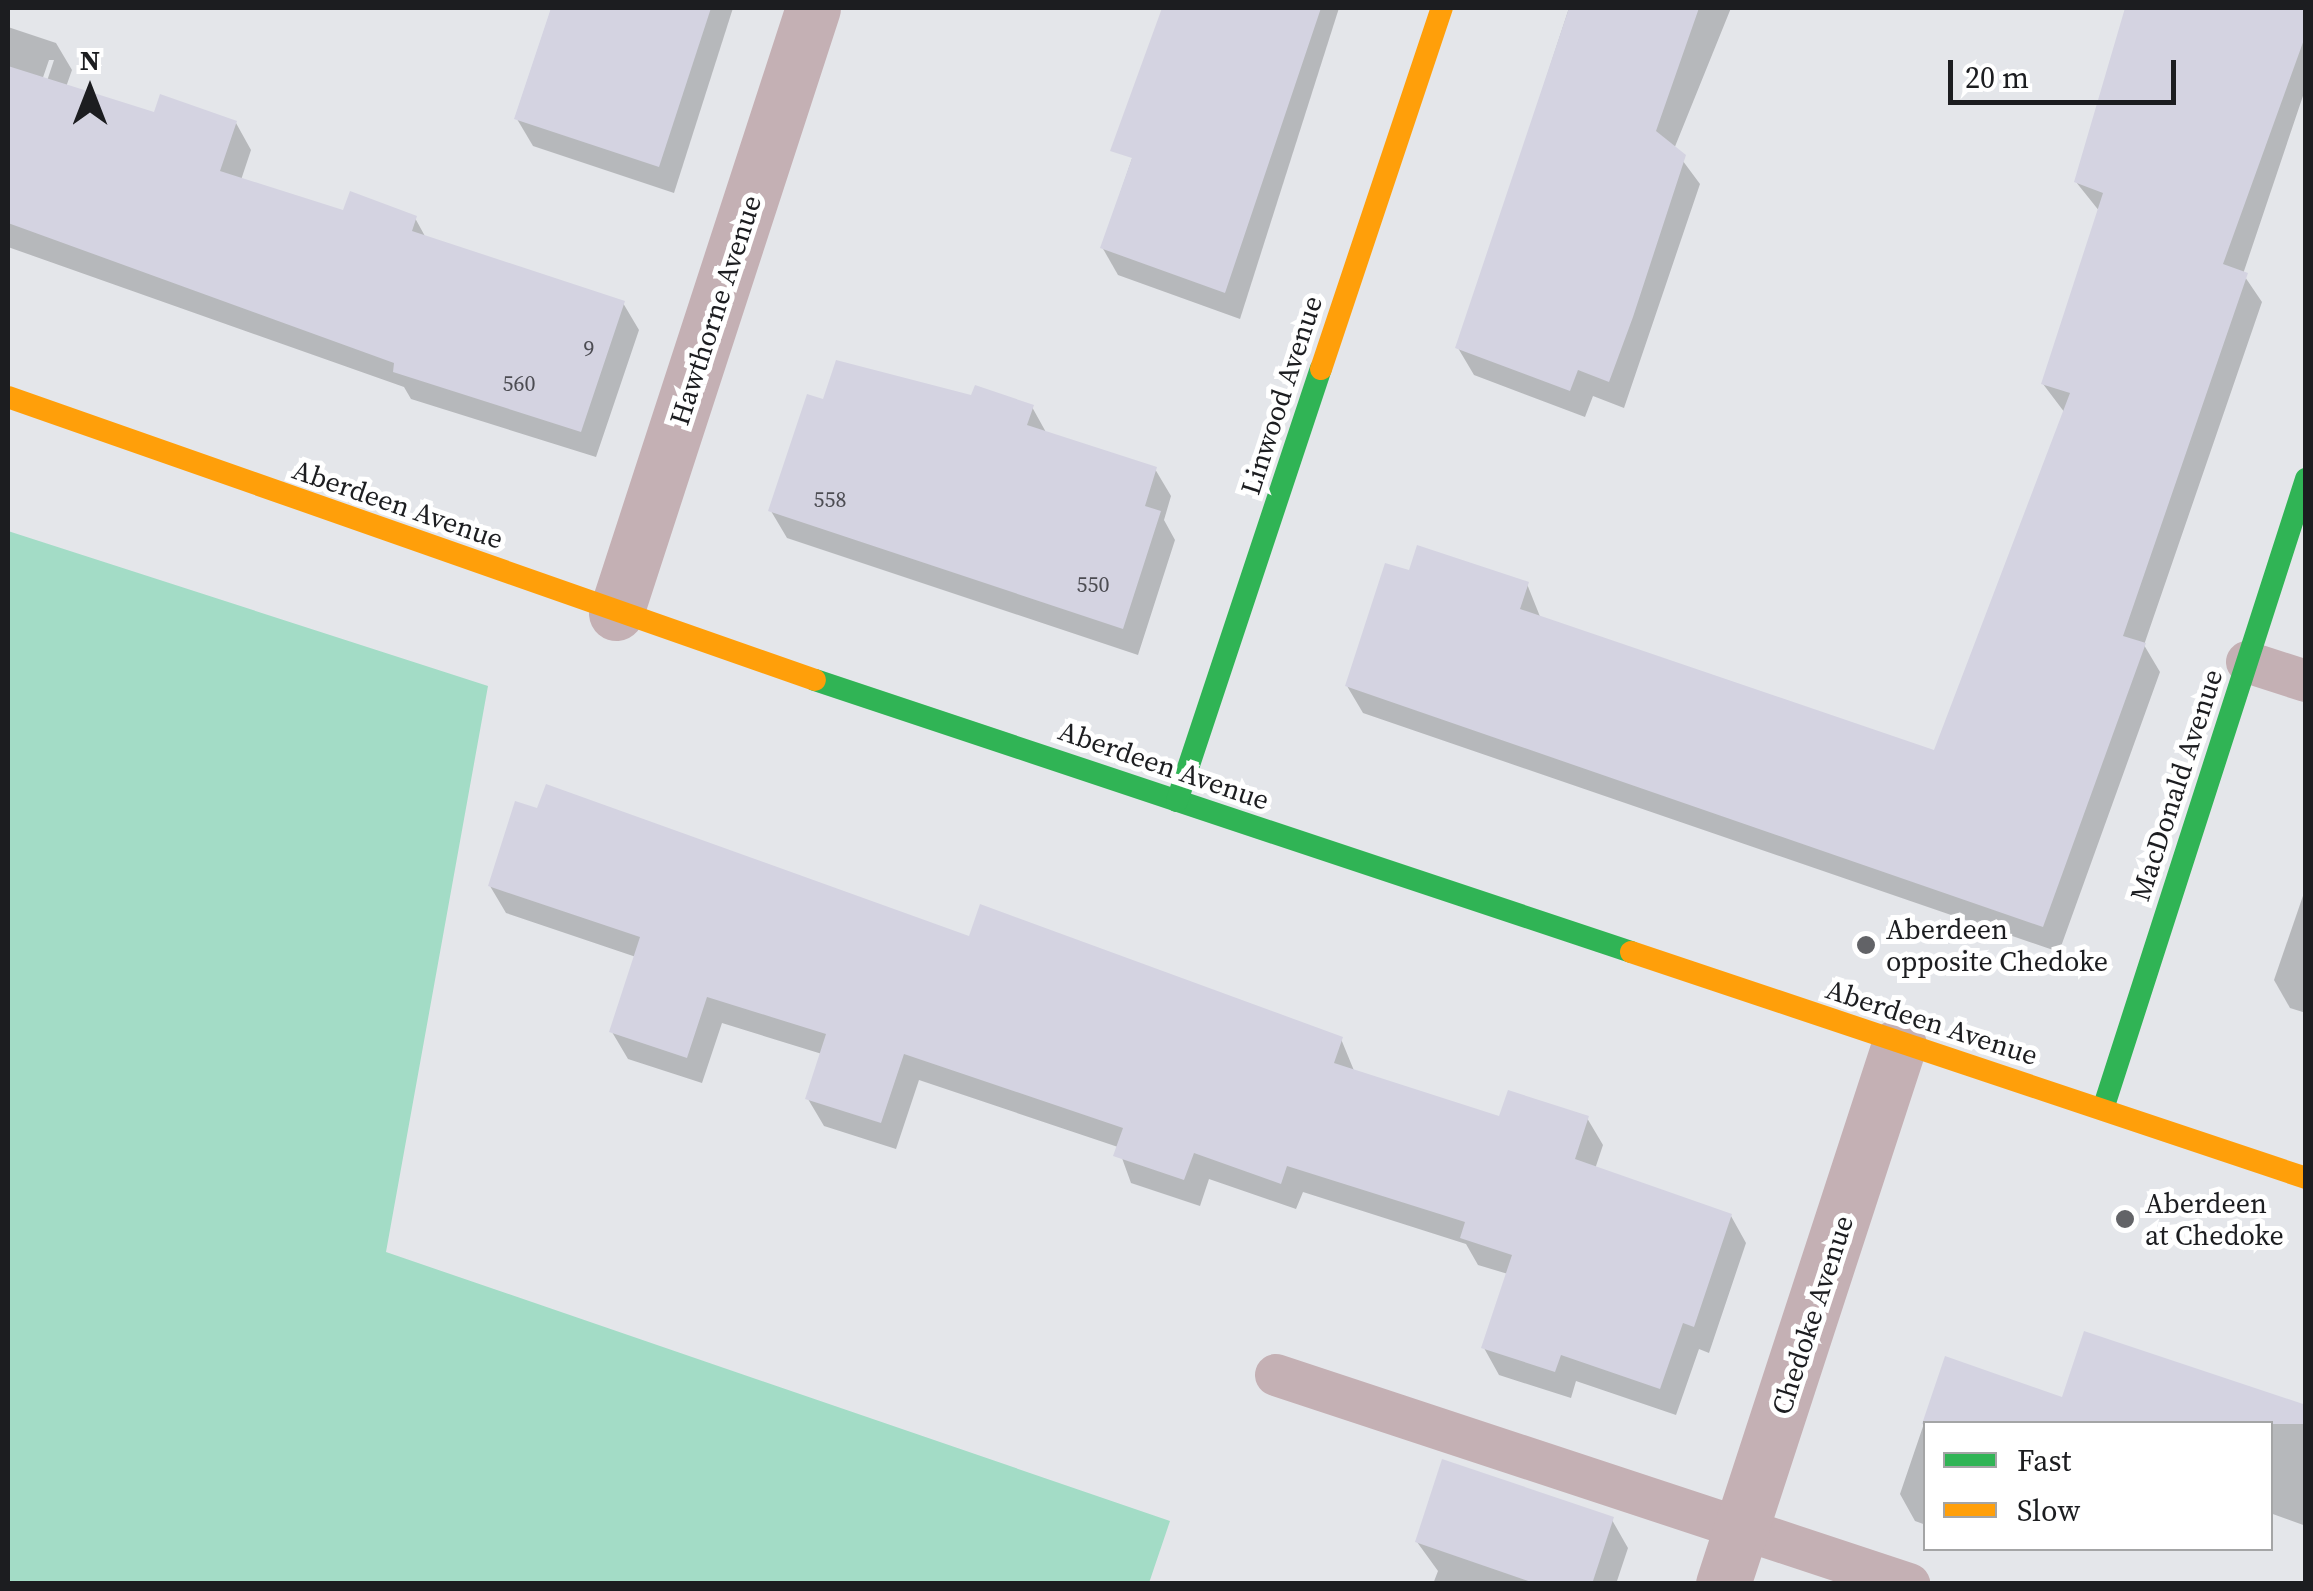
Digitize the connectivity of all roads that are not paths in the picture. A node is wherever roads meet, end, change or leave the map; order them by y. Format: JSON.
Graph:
{"nodes":[{"id":1,"x":813,"y":8,"type":"edge"},
{"id":2,"x":1442,"y":8,"type":"edge"},
{"id":3,"x":8,"y":398,"type":"edge"},
{"id":4,"x":2306,"y":479,"type":"edge"},
{"id":5,"x":616,"y":613,"type":"junction"},
{"id":6,"x":2247,"y":662,"type":"junction"},
{"id":7,"x":2306,"y":680,"type":"edge"},
{"id":8,"x":1177,"y":801,"type":"junction"},
{"id":9,"x":1899,"y":1045,"type":"junction"},
{"id":10,"x":2103,"y":1109,"type":"junction"},
{"id":11,"x":2306,"y":1178,"type":"edge"},
{"id":12,"x":1276,"y":1375,"type":"dead end"},
{"id":13,"x":1742,"y":1527,"type":"junction"},
{"id":14,"x":1723,"y":1584,"type":"edge"},
{"id":15,"x":1908,"y":1584,"type":"edge"}],
"edges":[{"from":1,"to":5,"type":"street","name":"Hawthorne Avenue"},
{"from":2,"to":8,"type":"main road","name":"Linwood Avenue"},
{"from":3,"to":5,"type":"main road","name":"Aberdeen Avenue"},
{"from":4,"to":6,"type":"main road","name":"MacDonald Avenue"},
{"from":5,"to":8,"type":"main road","name":"Aberdeen Avenue"},
{"from":6,"to":7,"type":"lane"},
{"from":6,"to":10,"type":"main road","name":"MacDonald Avenue"},
{"from":8,"to":9,"type":"main road","name":"Aberdeen Avenue"},
{"from":9,"to":10,"type":"main road","name":"Aberdeen Avenue"},
{"from":9,"to":13,"type":"street","name":"Chedoke Avenue"},
{"from":10,"to":11,"type":"main road","name":"Aberdeen Avenue"},
{"from":12,"to":13,"type":"lane"},
{"from":13,"to":14,"type":"street","name":"Chedoke Avenue"},
{"from":13,"to":15,"type":"lane"}]}
